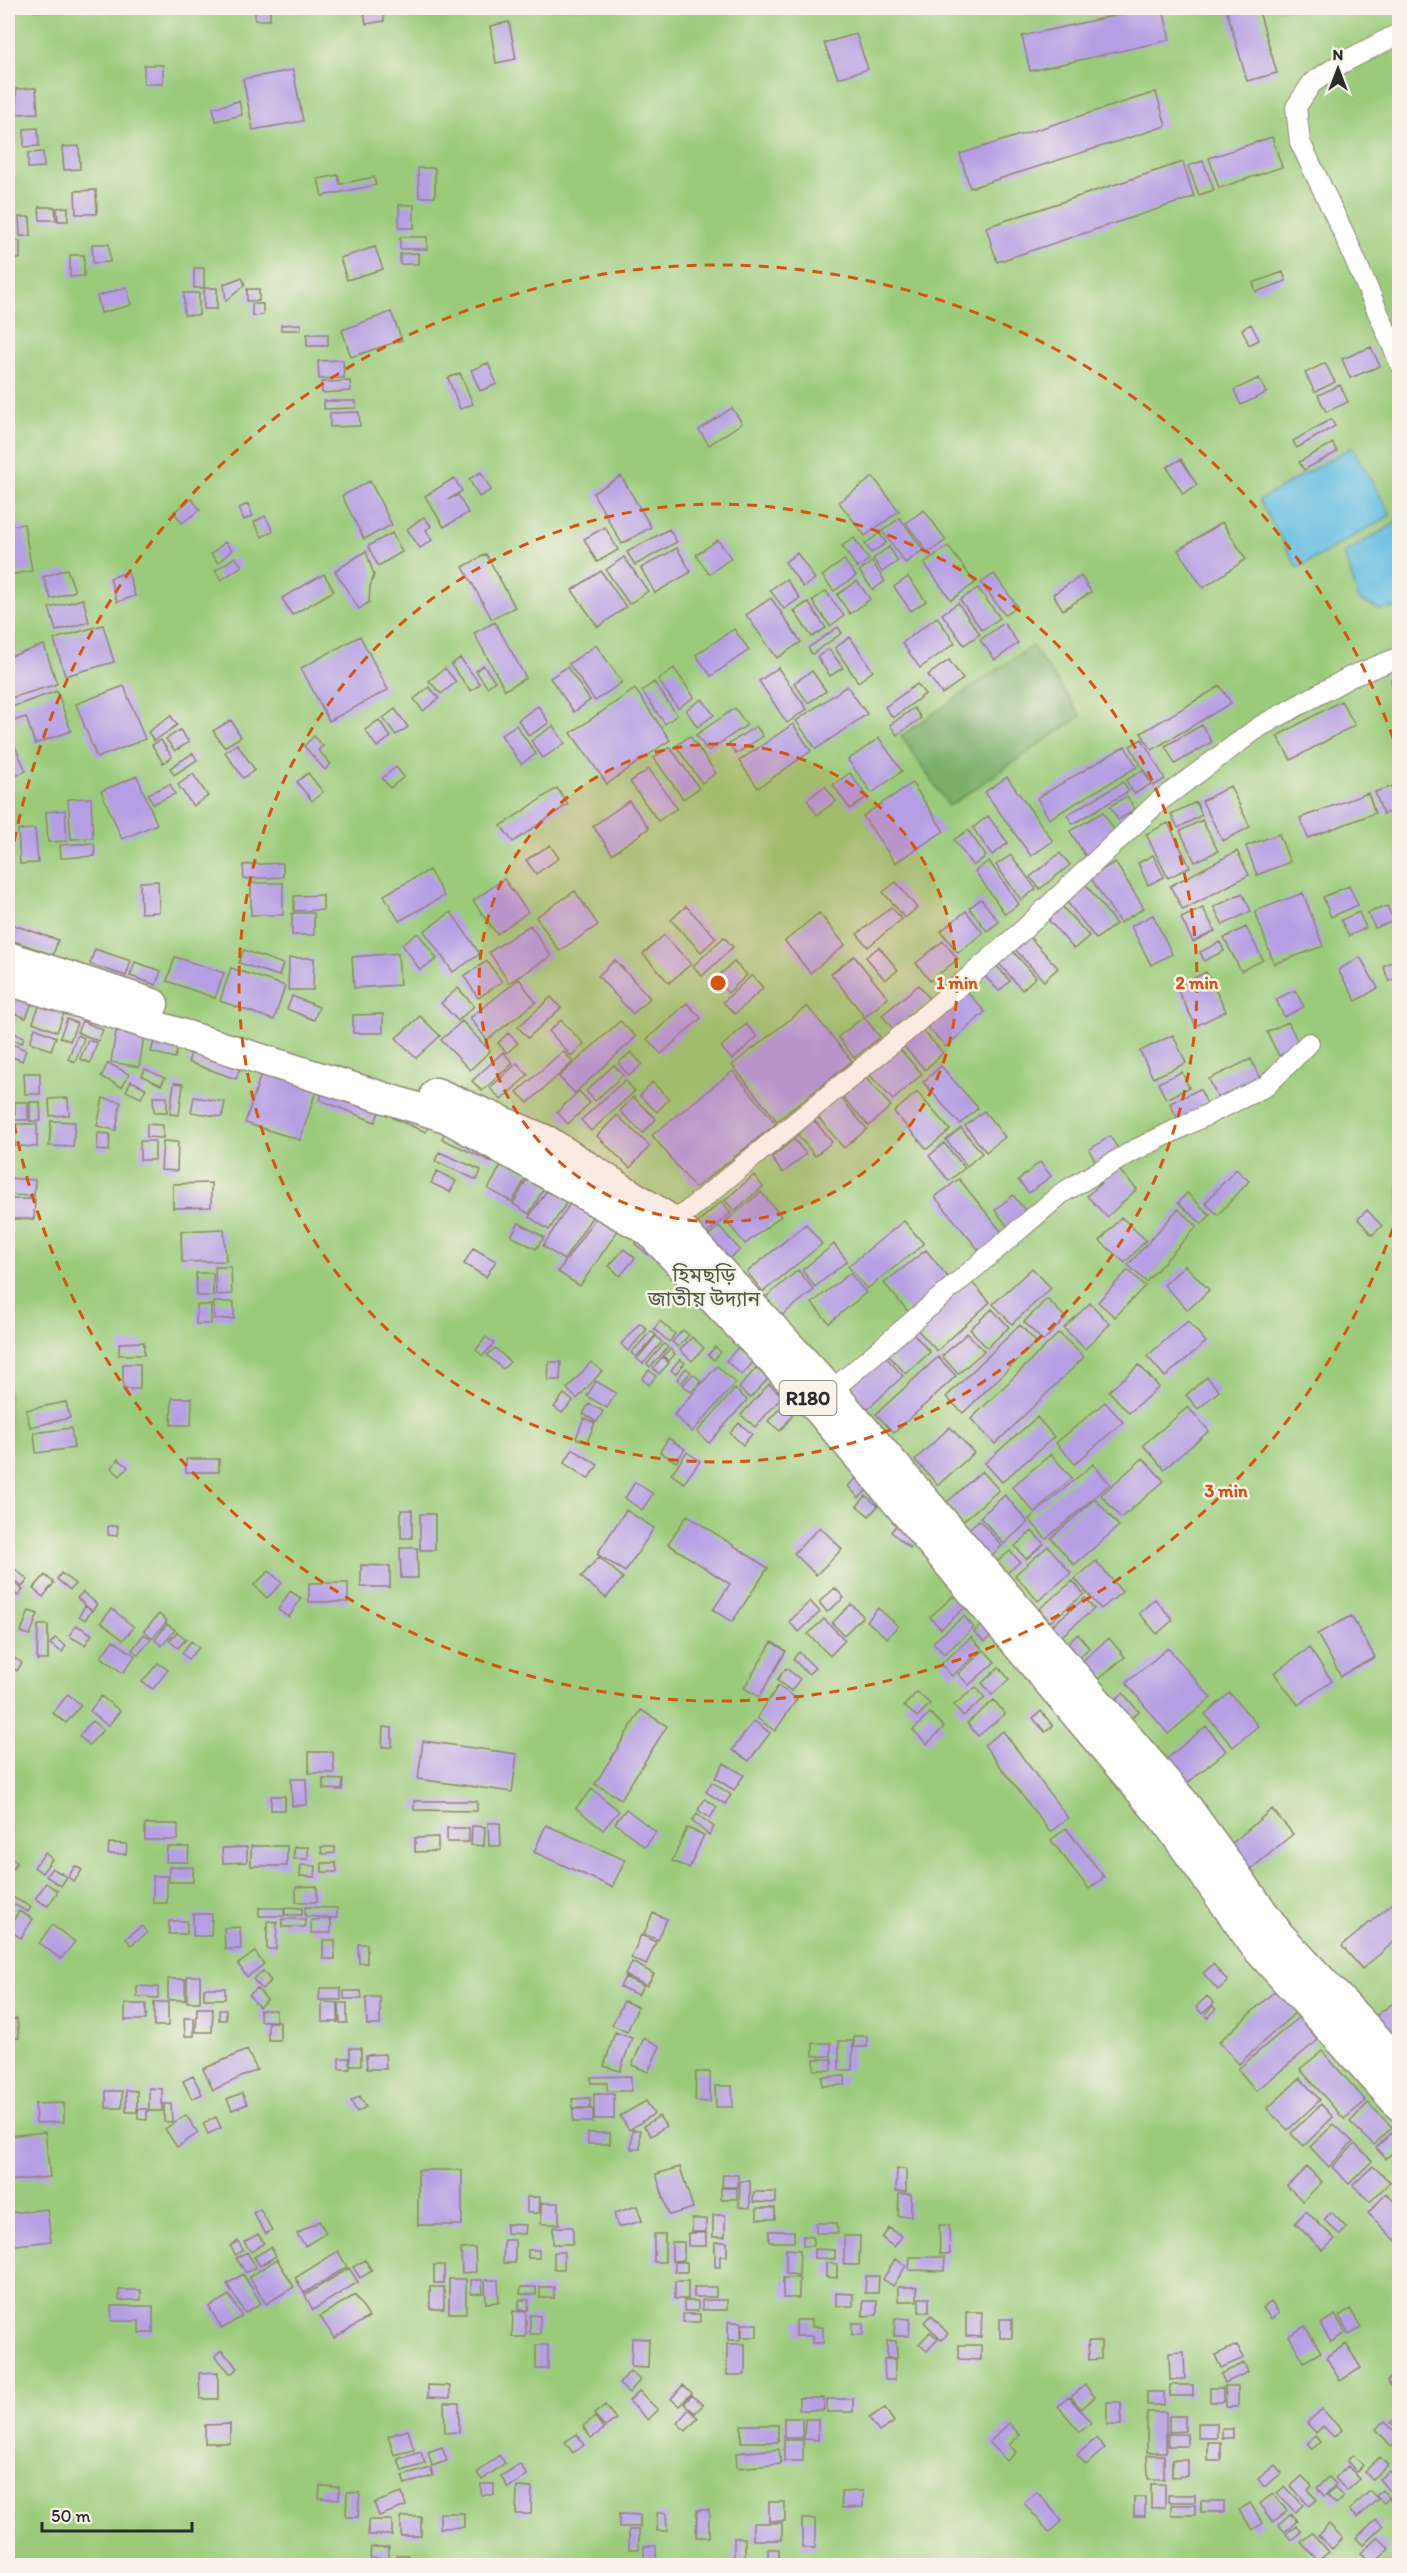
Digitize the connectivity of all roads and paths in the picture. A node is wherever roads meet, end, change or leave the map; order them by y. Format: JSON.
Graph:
{"nodes":[{"id":1,"x":1400,"y":33,"type":"edge"},
{"id":2,"x":1400,"y":363,"type":"edge"},
{"id":3,"x":1400,"y":657,"type":"edge"},
{"id":4,"x":8,"y":957,"type":"edge"},
{"id":5,"x":8,"y":980,"type":"edge"},
{"id":6,"x":1309,"y":1043,"type":"dead end"},
{"id":7,"x":673,"y":1223,"type":"junction"},
{"id":8,"x":831,"y":1391,"type":"junction"},
{"id":9,"x":1400,"y":2064,"type":"edge"},
{"id":10,"x":1400,"y":2106,"type":"edge"}],
"edges":[{"from":1,"to":2,"type":"street"},
{"from":3,"to":7,"type":"street"},
{"from":4,"to":7,"type":"main road","number":"R180"},
{"from":5,"to":10,"type":"main road","number":"R180"},
{"from":6,"to":8,"type":"street"},
{"from":7,"to":8,"type":"main road","number":"R180"},
{"from":8,"to":9,"type":"main road","number":"R180"}]}
